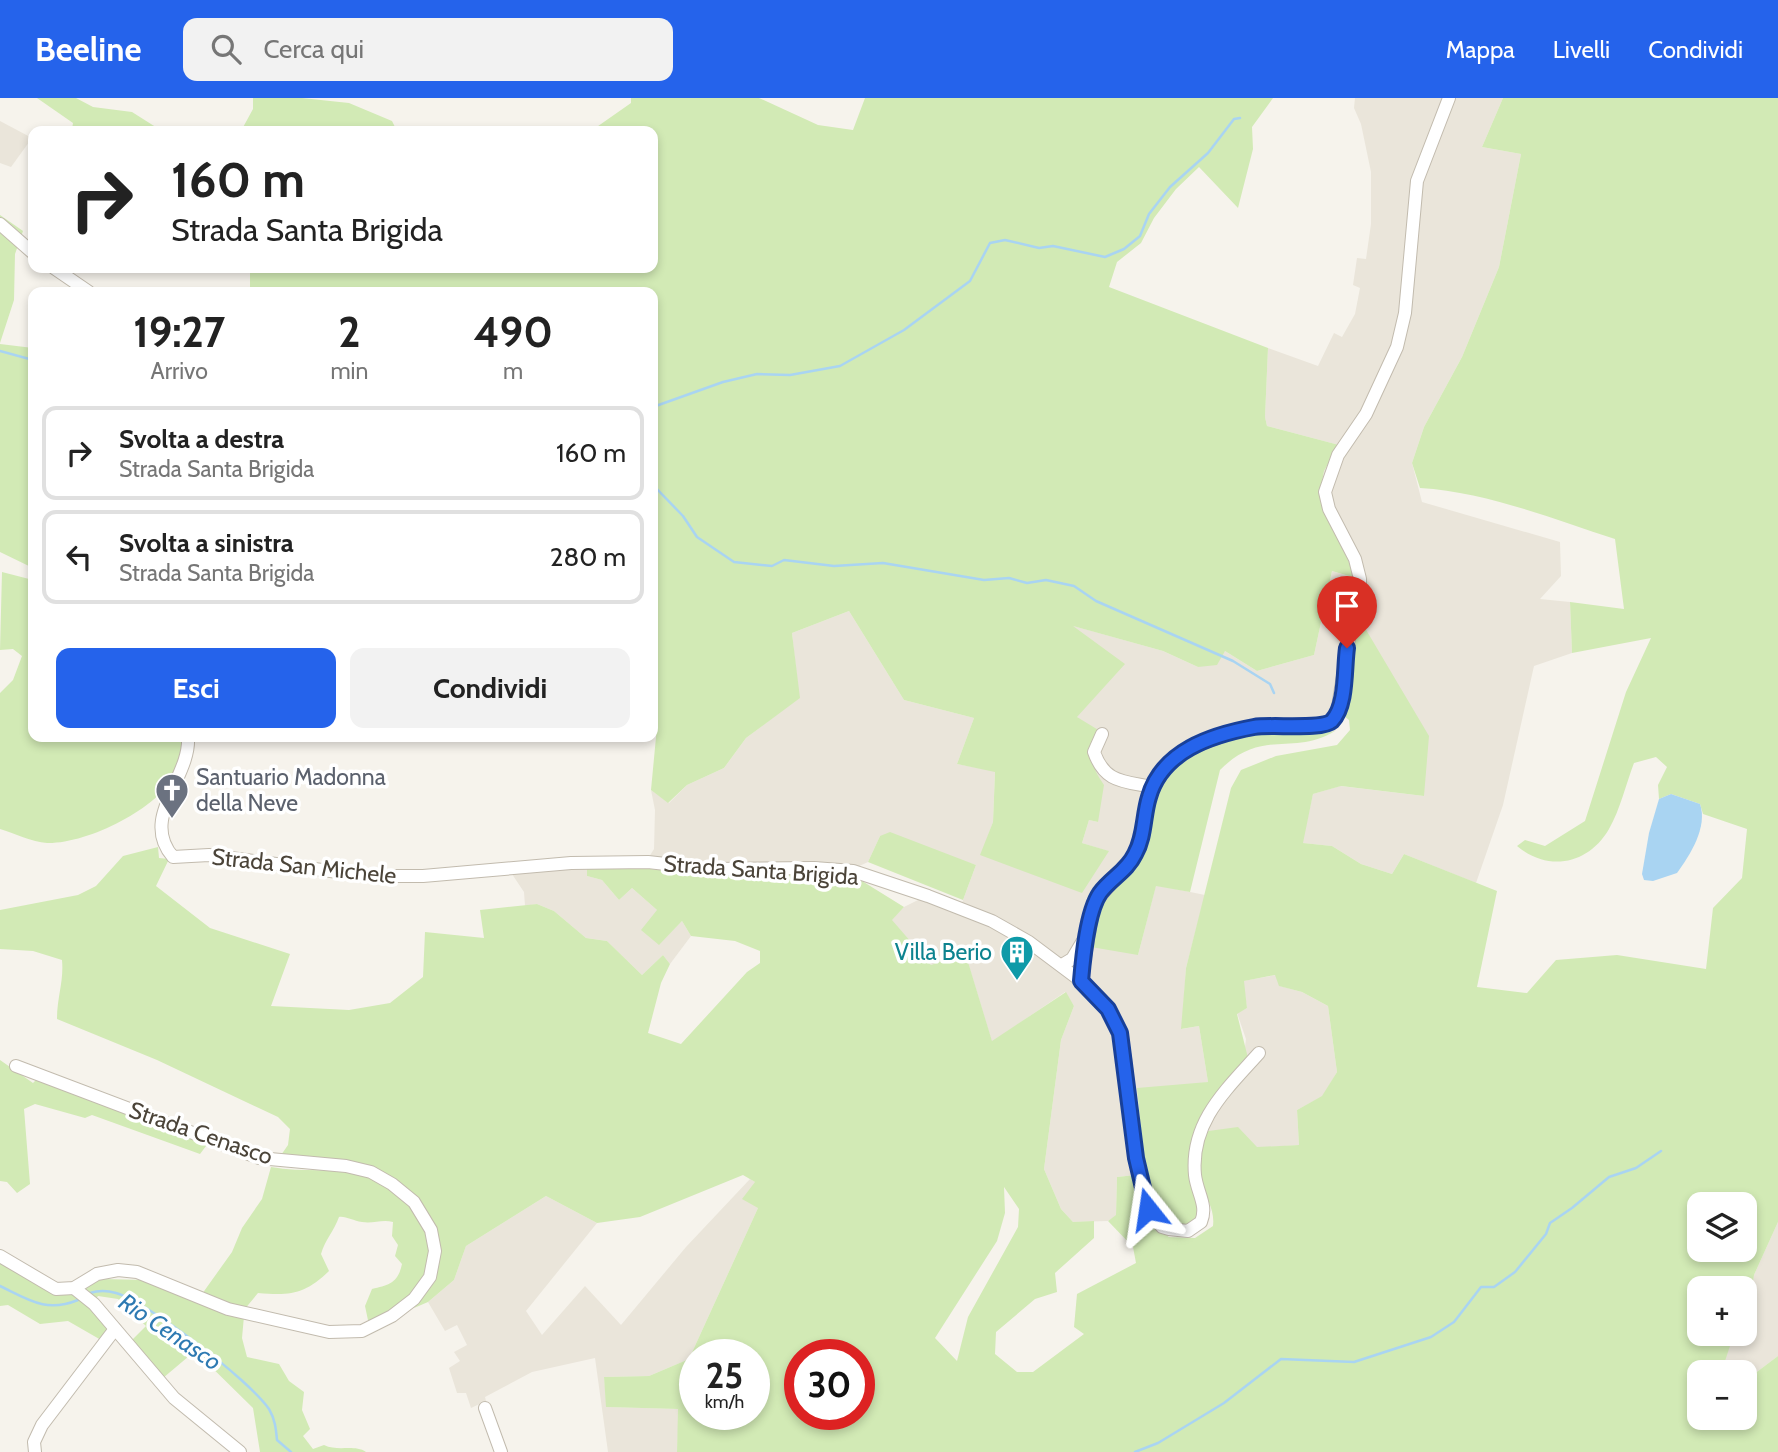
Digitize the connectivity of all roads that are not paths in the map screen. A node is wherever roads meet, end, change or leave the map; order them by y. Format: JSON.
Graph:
{"nodes":[{"id":1,"x":1449,"y":98,"type":"edge"},
{"id":2,"x":0,"y":224,"type":"edge"},
{"id":3,"x":28,"y":249,"type":"edge"},
{"id":4,"x":61,"y":273,"type":"edge"},
{"id":5,"x":82,"y":287,"type":"edge"},
{"id":6,"x":1102,"y":734,"type":"dead end"},
{"id":7,"x":188,"y":742,"type":"edge"},
{"id":8,"x":1152,"y":787,"type":"junction"},
{"id":9,"x":649,"y":862,"type":"joint"},
{"id":10,"x":1090,"y":928,"type":"junction"},
{"id":11,"x":1062,"y":965,"type":"junction"},
{"id":12,"x":1081,"y":981,"type":"junction"},
{"id":13,"x":1259,"y":1053,"type":"dead end"},
{"id":14,"x":16,"y":1066,"type":"dead end"},
{"id":15,"x":0,"y":1256,"type":"edge"},
{"id":16,"x":74,"y":1288,"type":"junction"},
{"id":17,"x":115,"y":1329,"type":"junction"},
{"id":18,"x":485,"y":1408,"type":"dead end"},
{"id":19,"x":35,"y":1452,"type":"edge"},
{"id":20,"x":240,"y":1452,"type":"edge"},
{"id":21,"x":501,"y":1452,"type":"edge"}],
"edges":[{"from":1,"to":8,"type":"street"},
{"from":2,"to":3,"type":"street"},
{"from":4,"to":5,"type":"street"},
{"from":6,"to":8,"type":"street"},
{"from":7,"to":9,"type":"street","name":"Strada San Michele"},
{"from":8,"to":10,"type":"street"},
{"from":9,"to":11,"type":"street","name":"Strada Santa Brigida"},
{"from":10,"to":11,"type":"street"},
{"from":10,"to":12,"type":"street"},
{"from":11,"to":12,"type":"street","name":"Strada Santa Brigida"},
{"from":12,"to":13,"type":"street","name":"Strada Santa Brigida"},
{"from":14,"to":16,"type":"street","name":"Strada Cenasco"},
{"from":15,"to":16,"type":"street"},
{"from":16,"to":17,"type":"street"},
{"from":17,"to":19,"type":"street"},
{"from":17,"to":20,"type":"street"},
{"from":18,"to":21,"type":"street"}]}
